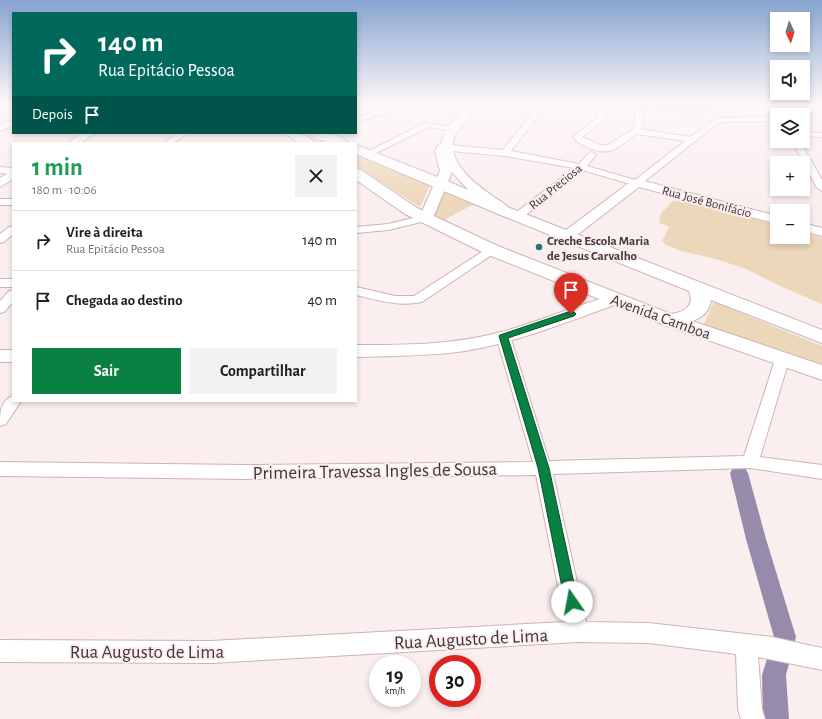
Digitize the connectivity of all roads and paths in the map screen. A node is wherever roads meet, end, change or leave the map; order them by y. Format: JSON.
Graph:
{"nodes":[{"id":1,"x":84,"y":137,"type":"edge"},
{"id":2,"x":178,"y":137,"type":"edge"},
{"id":3,"x":296,"y":137,"type":"edge"},
{"id":4,"x":326,"y":137,"type":"edge"},
{"id":5,"x":399,"y":137,"type":"edge"},
{"id":6,"x":442,"y":137,"type":"edge"},
{"id":7,"x":449,"y":137,"type":"edge"},
{"id":8,"x":518,"y":137,"type":"edge"},
{"id":9,"x":579,"y":137,"type":"edge"},
{"id":10,"x":627,"y":137,"type":"edge"},
{"id":11,"x":670,"y":137,"type":"edge"},
{"id":12,"x":696,"y":137,"type":"edge"},
{"id":13,"x":692,"y":140,"type":"junction"},
{"id":14,"x":74,"y":142,"type":"edge"},
{"id":15,"x":170,"y":142,"type":"edge"},
{"id":16,"x":306,"y":142,"type":"edge"},
{"id":17,"x":339,"y":142,"type":"edge"},
{"id":18,"x":443,"y":147,"type":"junction"},
{"id":19,"x":800,"y":148,"type":"edge"},
{"id":20,"x":360,"y":152,"type":"edge"},
{"id":21,"x":505,"y":153,"type":"junction"},
{"id":22,"x":592,"y":155,"type":"dead end"},
{"id":23,"x":581,"y":167,"type":"junction"},
{"id":24,"x":0,"y":170,"type":"edge"},
{"id":25,"x":12,"y":173,"type":"edge"},
{"id":26,"x":12,"y":174,"type":"edge"},
{"id":27,"x":357,"y":174,"type":"edge"},
{"id":28,"x":364,"y":182,"type":"edge"},
{"id":29,"x":0,"y":183,"type":"edge"},
{"id":30,"x":440,"y":183,"type":"junction"},
{"id":31,"x":637,"y":183,"type":"junction"},
{"id":32,"x":822,"y":188,"type":"edge"},
{"id":33,"x":0,"y":202,"type":"edge"},
{"id":34,"x":12,"y":202,"type":"edge"},
{"id":35,"x":511,"y":213,"type":"junction"},
{"id":36,"x":426,"y":218,"type":"junction"},
{"id":37,"x":770,"y":218,"type":"edge"},
{"id":38,"x":12,"y":229,"type":"edge"},
{"id":39,"x":810,"y":229,"type":"edge"},
{"id":40,"x":357,"y":230,"type":"edge"},
{"id":41,"x":822,"y":232,"type":"edge"},
{"id":42,"x":567,"y":236,"type":"junction"},
{"id":43,"x":0,"y":240,"type":"edge"},
{"id":44,"x":492,"y":250,"type":"junction"},
{"id":45,"x":0,"y":283,"type":"edge"},
{"id":46,"x":12,"y":283,"type":"edge"},
{"id":47,"x":697,"y":287,"type":"junction"},
{"id":48,"x":357,"y":291,"type":"edge"},
{"id":49,"x":12,"y":295,"type":"edge"},
{"id":50,"x":614,"y":300,"type":"junction"},
{"id":51,"x":0,"y":309,"type":"edge"},
{"id":52,"x":669,"y":320,"type":"junction"},
{"id":53,"x":503,"y":336,"type":"junction"},
{"id":54,"x":822,"y":337,"type":"edge"},
{"id":55,"x":357,"y":352,"type":"edge"},
{"id":56,"x":0,"y":356,"type":"edge"},
{"id":57,"x":12,"y":356,"type":"edge"},
{"id":58,"x":782,"y":360,"type":"junction"},
{"id":59,"x":822,"y":373,"type":"edge"},
{"id":60,"x":12,"y":402,"type":"edge"},
{"id":61,"x":0,"y":420,"type":"edge"},
{"id":62,"x":750,"y":462,"type":"junction"},
{"id":63,"x":543,"y":468,"type":"junction"},
{"id":64,"x":0,"y":469,"type":"edge"},
{"id":65,"x":822,"y":472,"type":"edge"},
{"id":66,"x":578,"y":632,"type":"junction"},
{"id":67,"x":746,"y":645,"type":"junction"},
{"id":68,"x":0,"y":651,"type":"edge"},
{"id":69,"x":822,"y":659,"type":"edge"},
{"id":70,"x":753,"y":719,"type":"edge"}],
"edges":[{"from":1,"to":14,"type":"street"},
{"from":2,"to":15,"type":"street"},
{"from":3,"to":16,"type":"main road"},
{"from":4,"to":17,"type":"main road"},
{"from":5,"to":20,"type":"street"},
{"from":6,"to":18,"type":"main road"},
{"from":7,"to":18,"type":"main road"},
{"from":8,"to":21,"type":"street"},
{"from":9,"to":10,"type":"street"},
{"from":11,"to":13,"type":"street"},
{"from":12,"to":13,"type":"street"},
{"from":13,"to":31,"type":"street"},
{"from":18,"to":21,"type":"street"},
{"from":18,"to":30,"type":"main road"},
{"from":18,"to":35,"type":"main road"},
{"from":19,"to":32,"type":"street"},
{"from":20,"to":30,"type":"main road"},
{"from":21,"to":23,"type":"street"},
{"from":22,"to":23,"type":"street","name":"Rua Preciosa"},
{"from":23,"to":31,"type":"street"},
{"from":23,"to":35,"type":"street","name":"Rua Preciosa"},
{"from":24,"to":25,"type":"street"},
{"from":26,"to":29,"type":"street"},
{"from":27,"to":28,"type":"main road","name":"Avenida Camboa"},
{"from":28,"to":36,"type":"main road","name":"Avenida Camboa"},
{"from":30,"to":35,"type":"main road"},
{"from":30,"to":36,"type":"main road"},
{"from":31,"to":37,"type":"street","name":"Rua José Bonifácio"},
{"from":31,"to":42,"type":"street"},
{"from":33,"to":34,"type":"street"},
{"from":35,"to":42,"type":"main road"},
{"from":36,"to":40,"type":"street"},
{"from":36,"to":44,"type":"main road","name":"Avenida Camboa"},
{"from":38,"to":43,"type":"street"},
{"from":39,"to":41,"type":"street"},
{"from":42,"to":47,"type":"main road"},
{"from":44,"to":48,"type":"street"},
{"from":44,"to":50,"type":"main road","name":"Avenida Camboa"},
{"from":45,"to":46,"type":"street"},
{"from":47,"to":52,"type":"main road"},
{"from":47,"to":54,"type":"main road"},
{"from":49,"to":51,"type":"street"},
{"from":50,"to":52,"type":"main road","name":"Avenida Camboa"},
{"from":50,"to":53,"type":"street"},
{"from":52,"to":58,"type":"main road","name":"Avenida Camboa"},
{"from":53,"to":55,"type":"street"},
{"from":53,"to":63,"type":"street"},
{"from":56,"to":57,"type":"street"},
{"from":58,"to":59,"type":"main road","name":"Avenida Camboa"},
{"from":58,"to":62,"type":"street"},
{"from":60,"to":61,"type":"street"},
{"from":62,"to":63,"type":"street","name":"Primeira Travessa Ingles de Sousa"},
{"from":62,"to":65,"type":"street","name":"Primeira Travessa Ingles de Sousa"},
{"from":63,"to":64,"type":"street","name":"Primeira Travessa Ingles de Sousa"},
{"from":63,"to":66,"type":"street"},
{"from":66,"to":67,"type":"street","name":"Rua Augusto de Lima"},
{"from":66,"to":68,"type":"street","name":"Rua Augusto de Lima"},
{"from":67,"to":69,"type":"street","name":"Rua Augusto de Lima"},
{"from":67,"to":70,"type":"street"}]}
